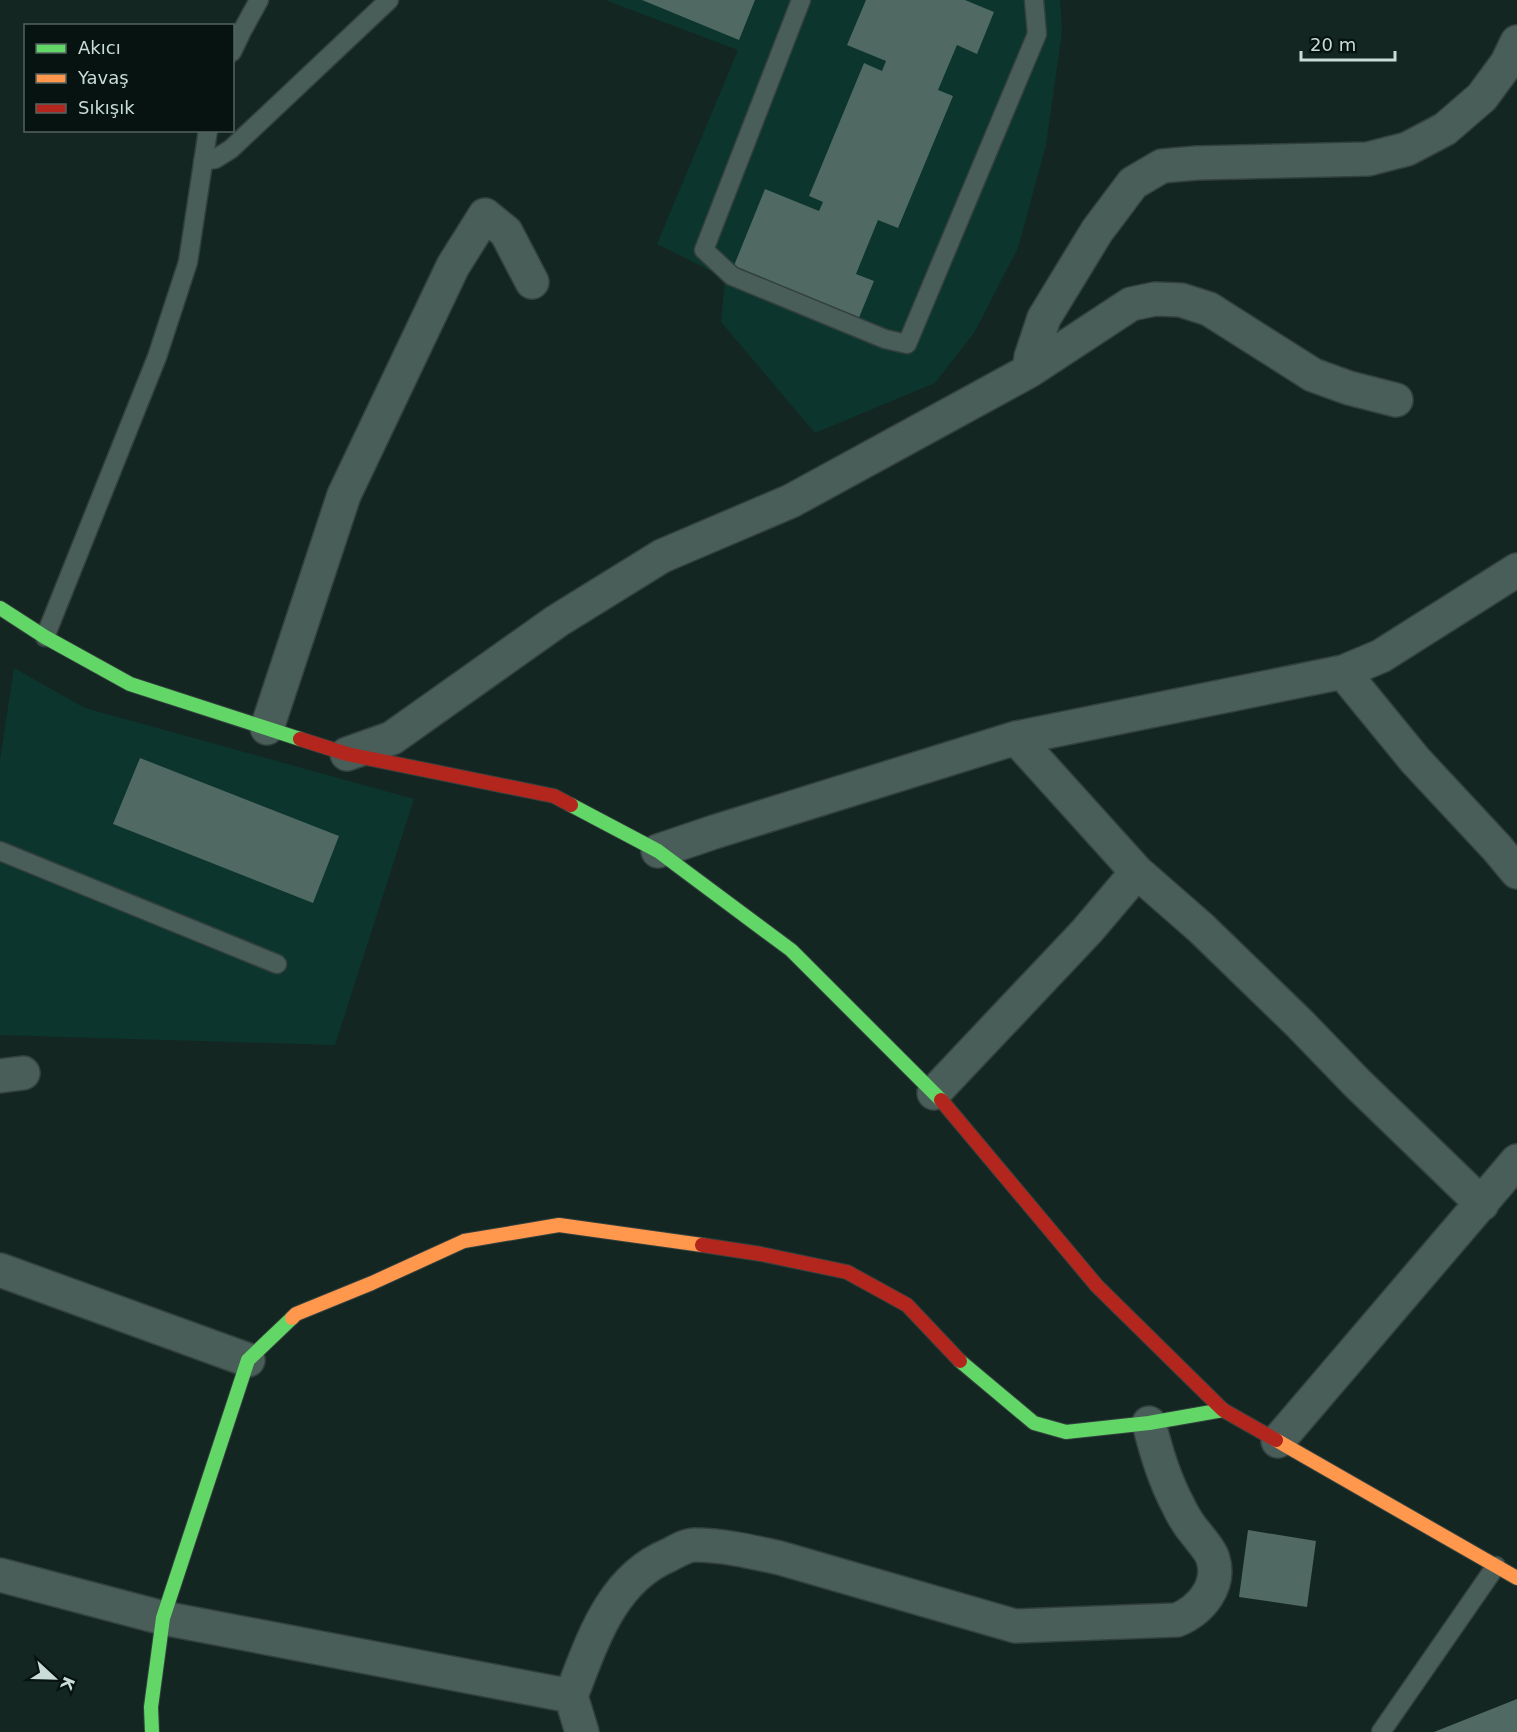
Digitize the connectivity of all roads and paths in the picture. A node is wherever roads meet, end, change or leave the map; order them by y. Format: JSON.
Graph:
{"nodes":[{"id":1,"x":259,"y":0,"type":"edge"},
{"id":2,"x":389,"y":0,"type":"edge"},
{"id":3,"x":801,"y":0,"type":"edge"},
{"id":4,"x":1034,"y":0,"type":"edge"},
{"id":5,"x":1517,"y":42,"type":"edge"},
{"id":6,"x":234,"y":48,"type":"edge"},
{"id":7,"x":208,"y":132,"type":"edge"},
{"id":8,"x":203,"y":161,"type":"junction"},
{"id":9,"x":532,"y":282,"type":"dead end"},
{"id":10,"x":1029,"y":371,"type":"junction"},
{"id":11,"x":1396,"y":400,"type":"dead end"},
{"id":12,"x":1517,"y":570,"type":"edge"},
{"id":13,"x":0,"y":608,"type":"edge"},
{"id":14,"x":45,"y":637,"type":"junction"},
{"id":15,"x":1343,"y":672,"type":"junction"},
{"id":16,"x":267,"y":728,"type":"junction"},
{"id":17,"x":1016,"y":738,"type":"junction"},
{"id":18,"x":347,"y":754,"type":"junction"},
{"id":19,"x":0,"y":851,"type":"edge"},
{"id":20,"x":658,"y":851,"type":"junction"},
{"id":21,"x":1137,"y":872,"type":"junction"},
{"id":22,"x":1517,"y":872,"type":"edge"},
{"id":23,"x":277,"y":964,"type":"dead end"},
{"id":24,"x":934,"y":1093,"type":"junction"},
{"id":25,"x":1517,"y":1161,"type":"edge"},
{"id":26,"x":1482,"y":1204,"type":"junction"},
{"id":27,"x":0,"y":1270,"type":"edge"},
{"id":28,"x":248,"y":1360,"type":"junction"},
{"id":29,"x":1223,"y":1410,"type":"junction"},
{"id":30,"x":1149,"y":1423,"type":"junction"},
{"id":31,"x":1278,"y":1441,"type":"junction"},
{"id":32,"x":1496,"y":1566,"type":"junction"},
{"id":33,"x":0,"y":1575,"type":"edge"},
{"id":34,"x":1517,"y":1578,"type":"edge"},
{"id":35,"x":163,"y":1618,"type":"junction"},
{"id":36,"x":571,"y":1696,"type":"junction"},
{"id":37,"x":152,"y":1732,"type":"edge"},
{"id":38,"x":582,"y":1732,"type":"edge"},
{"id":39,"x":1381,"y":1732,"type":"edge"}],
"edges":[{"from":1,"to":6,"type":"lane"},
{"from":2,"to":8,"type":"lane"},
{"from":3,"to":4,"type":"lane"},
{"from":5,"to":10,"type":"street"},
{"from":7,"to":8,"type":"lane"},
{"from":8,"to":14,"type":"lane"},
{"from":9,"to":16,"type":"street"},
{"from":10,"to":11,"type":"street"},
{"from":10,"to":18,"type":"street"},
{"from":12,"to":15,"type":"street"},
{"from":13,"to":14,"type":"street"},
{"from":14,"to":16,"type":"street"},
{"from":15,"to":17,"type":"street"},
{"from":15,"to":22,"type":"street"},
{"from":16,"to":18,"type":"street"},
{"from":17,"to":20,"type":"street"},
{"from":17,"to":21,"type":"street"},
{"from":18,"to":20,"type":"street"},
{"from":19,"to":23,"type":"lane"},
{"from":20,"to":24,"type":"street"},
{"from":21,"to":24,"type":"street"},
{"from":21,"to":26,"type":"street"},
{"from":24,"to":29,"type":"street"},
{"from":25,"to":26,"type":"street"},
{"from":26,"to":31,"type":"street"},
{"from":27,"to":28,"type":"street"},
{"from":28,"to":30,"type":"street"},
{"from":28,"to":35,"type":"street"},
{"from":29,"to":30,"type":"street"},
{"from":29,"to":31,"type":"street"},
{"from":30,"to":36,"type":"street"},
{"from":31,"to":32,"type":"street"},
{"from":32,"to":34,"type":"street"},
{"from":32,"to":39,"type":"lane"},
{"from":33,"to":35,"type":"street"},
{"from":35,"to":36,"type":"street"},
{"from":35,"to":37,"type":"street"},
{"from":36,"to":38,"type":"street"}]}
